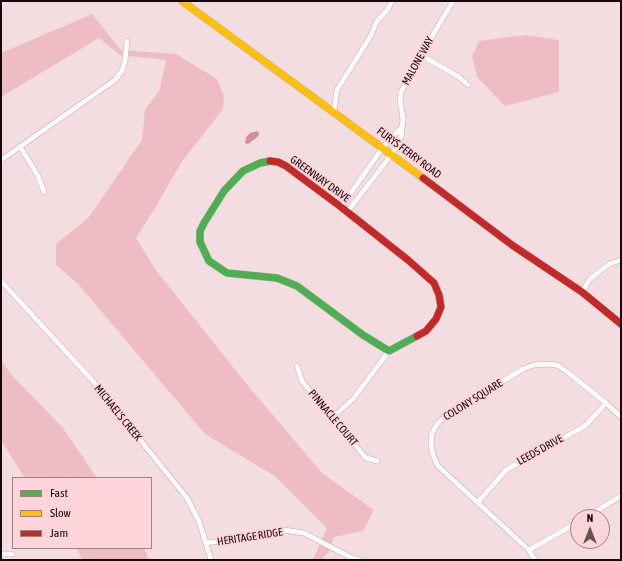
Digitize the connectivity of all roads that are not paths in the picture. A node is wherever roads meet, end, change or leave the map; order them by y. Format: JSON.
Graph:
{"nodes":[{"id":1,"x":182,"y":1,"type":"edge"},
{"id":2,"x":392,"y":1,"type":"edge"},
{"id":3,"x":453,"y":1,"type":"edge"},
{"id":4,"x":127,"y":41,"type":"dead end"},
{"id":5,"x":421,"y":54,"type":"junction"},
{"id":6,"x":468,"y":85,"type":"dead end"},
{"id":7,"x":334,"y":112,"type":"junction"},
{"id":8,"x":402,"y":127,"type":"junction"},
{"id":9,"x":383,"y":147,"type":"junction"},
{"id":10,"x":21,"y":148,"type":"junction"},
{"id":11,"x":392,"y":154,"type":"junction"},
{"id":12,"x":1,"y":160,"type":"edge"},
{"id":13,"x":44,"y":192,"type":"dead end"},
{"id":14,"x":341,"y":207,"type":"junction"},
{"id":15,"x":347,"y":212,"type":"junction"},
{"id":16,"x":621,"y":260,"type":"edge"},
{"id":17,"x":1,"y":281,"type":"edge"},
{"id":18,"x":582,"y":292,"type":"junction"},
{"id":19,"x":621,"y":324,"type":"edge"},
{"id":20,"x":389,"y":351,"type":"junction"},
{"id":21,"x":297,"y":366,"type":"dead end"},
{"id":22,"x":606,"y":403,"type":"junction"},
{"id":23,"x":621,"y":417,"type":"edge"},
{"id":24,"x":332,"y":418,"type":"junction"},
{"id":25,"x":377,"y":461,"type":"dead end"},
{"id":26,"x":621,"y":496,"type":"edge"},
{"id":27,"x":478,"y":502,"type":"junction"},
{"id":28,"x":600,"y":509,"type":"edge"},
{"id":29,"x":570,"y":527,"type":"edge"},
{"id":30,"x":206,"y":543,"type":"junction"},
{"id":31,"x":529,"y":550,"type":"junction"},
{"id":32,"x":1,"y":554,"type":"edge"},
{"id":33,"x":12,"y":554,"type":"dead end"},
{"id":34,"x":211,"y":560,"type":"edge"},
{"id":35,"x":359,"y":560,"type":"edge"},
{"id":36,"x":535,"y":560,"type":"edge"}],
"edges":[{"from":1,"to":7,"type":"street","name":"FURYS FERRY ROAD"},
{"from":2,"to":7,"type":"street"},
{"from":3,"to":5,"type":"street","name":"MALONE WAY"},
{"from":4,"to":10,"type":"street"},
{"from":5,"to":6,"type":"street"},
{"from":5,"to":8,"type":"street","name":"MALONE WAY"},
{"from":7,"to":9,"type":"street","name":"FURYS FERRY ROAD"},
{"from":8,"to":9,"type":"street"},
{"from":8,"to":11,"type":"street","name":"MALONE WAY"},
{"from":9,"to":11,"type":"street","name":"FURYS FERRY ROAD"},
{"from":9,"to":14,"type":"street"},
{"from":10,"to":12,"type":"street"},
{"from":10,"to":13,"type":"street"},
{"from":11,"to":15,"type":"street","name":"MALONE WAY"},
{"from":11,"to":18,"type":"street","name":"FURYS FERRY ROAD"},
{"from":14,"to":15,"type":"street","name":"GREENWAY DRIVE"},
{"from":14,"to":20,"type":"street","name":"GREENWAY DRIVE"},
{"from":15,"to":20,"type":"street","name":"GREENWAY DRIVE"},
{"from":16,"to":18,"type":"street"},
{"from":17,"to":30,"type":"street","name":"MICHAEL'S CREEK"},
{"from":18,"to":19,"type":"street","name":"FURYS FERRY ROAD"},
{"from":20,"to":24,"type":"street","name":"GREENWAY DRIVE"},
{"from":21,"to":24,"type":"street","name":"PINNACLE COURT"},
{"from":22,"to":23,"type":"street","name":"COLONY SQUARE"},
{"from":22,"to":27,"type":"street","name":"LEEDS DRIVE"},
{"from":22,"to":27,"type":"street","name":"COLONY SQUARE"},
{"from":24,"to":25,"type":"street","name":"PINNACLE COURT"},
{"from":26,"to":28,"type":"street"},
{"from":27,"to":31,"type":"street","name":"COLONY SQUARE"},
{"from":29,"to":31,"type":"street"},
{"from":30,"to":34,"type":"street","name":"MICHAEL'S CREEK"},
{"from":30,"to":35,"type":"street","name":"HERITAGE RIDGE"},
{"from":31,"to":36,"type":"street","name":"COLONY SQUARE"},
{"from":32,"to":33,"type":"street"}]}
